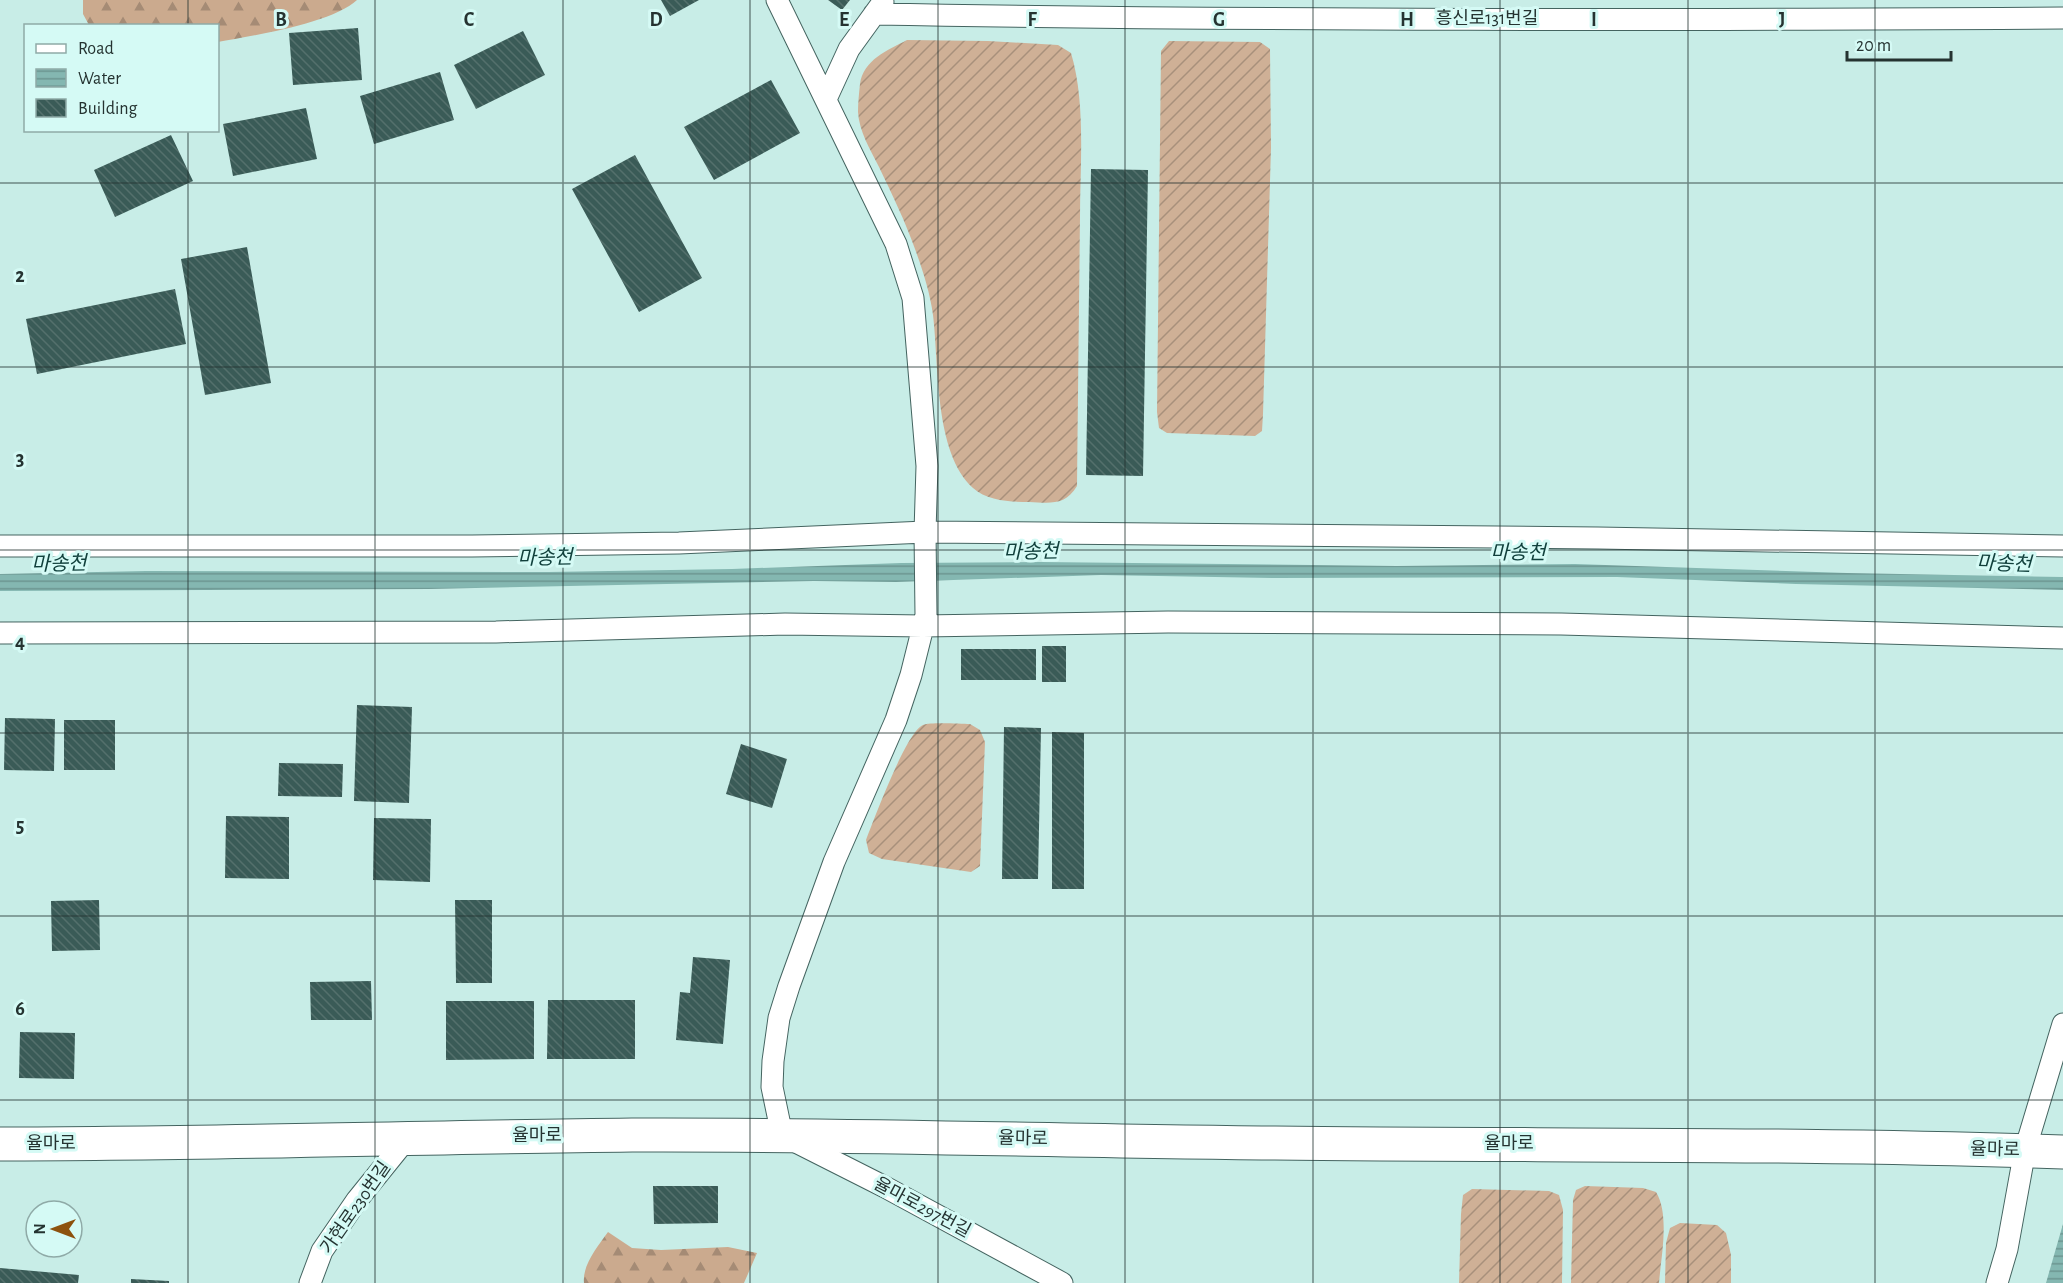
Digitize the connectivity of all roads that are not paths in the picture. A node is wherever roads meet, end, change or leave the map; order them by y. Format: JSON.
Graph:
{"nodes":[{"id":1,"x":777,"y":0,"type":"edge"},
{"id":2,"x":879,"y":7,"type":"edge"},
{"id":3,"x":2063,"y":18,"type":"edge"},
{"id":4,"x":826,"y":99,"type":"junction"},
{"id":5,"x":925,"y":532,"type":"junction"},
{"id":6,"x":0,"y":546,"type":"edge"},
{"id":7,"x":2063,"y":546,"type":"edge"},
{"id":8,"x":924,"y":620,"type":"junction"},
{"id":9,"x":0,"y":633,"type":"edge"},
{"id":10,"x":2063,"y":638,"type":"edge"},
{"id":11,"x":2063,"y":1024,"type":"edge"},
{"id":12,"x":782,"y":1134,"type":"junction"},
{"id":13,"x":408,"y":1137,"type":"junction"},
{"id":14,"x":0,"y":1144,"type":"edge"},
{"id":15,"x":2045,"y":1152,"type":"edge"},
{"id":16,"x":310,"y":1283,"type":"edge"},
{"id":17,"x":1062,"y":1283,"type":"edge"},
{"id":18,"x":1997,"y":1283,"type":"edge"}],
"edges":[{"from":1,"to":4,"type":"lane"},
{"from":2,"to":3,"type":"lane","name":"흥신로131번길"},
{"from":2,"to":4,"type":"lane","name":"흥신로131번길"},
{"from":4,"to":5,"type":"lane"},
{"from":5,"to":6,"type":"lane"},
{"from":5,"to":7,"type":"lane"},
{"from":5,"to":8,"type":"lane"},
{"from":8,"to":9,"type":"lane"},
{"from":8,"to":10,"type":"lane"},
{"from":8,"to":12,"type":"lane"},
{"from":11,"to":15,"type":"lane"},
{"from":12,"to":13,"type":"street","name":"율마로"},
{"from":12,"to":15,"type":"street","name":"율마로"},
{"from":12,"to":17,"type":"lane","name":"율마로297번길"},
{"from":13,"to":14,"type":"street","name":"율마로"},
{"from":13,"to":16,"type":"lane","name":"가현로230번길"},
{"from":15,"to":18,"type":"lane"}]}
